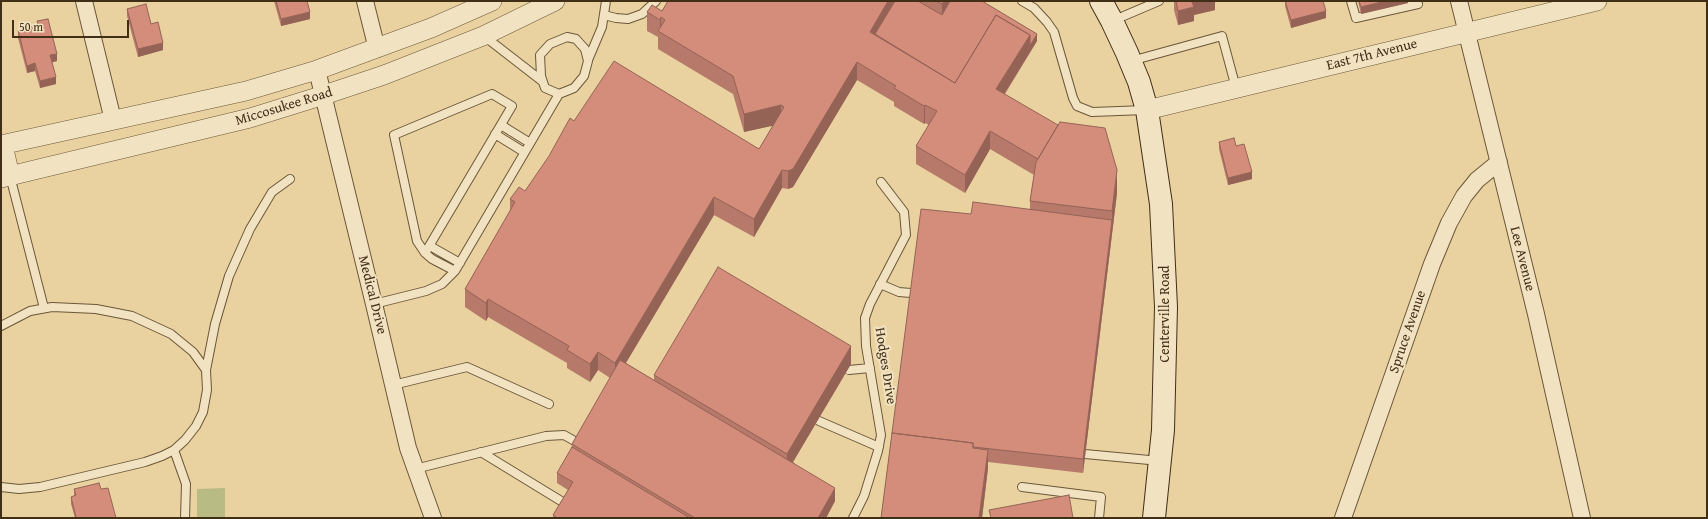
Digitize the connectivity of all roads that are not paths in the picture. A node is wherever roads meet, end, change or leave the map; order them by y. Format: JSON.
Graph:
{"nodes":[{"id":1,"x":84,"y":1,"type":"edge"},
{"id":2,"x":365,"y":1,"type":"edge"},
{"id":3,"x":492,"y":1,"type":"edge"},
{"id":4,"x":531,"y":1,"type":"edge"},
{"id":5,"x":555,"y":1,"type":"edge"},
{"id":6,"x":606,"y":1,"type":"edge"},
{"id":7,"x":656,"y":1,"type":"edge"},
{"id":8,"x":1022,"y":1,"type":"edge"},
{"id":9,"x":1101,"y":1,"type":"edge"},
{"id":10,"x":1159,"y":1,"type":"edge"},
{"id":11,"x":1351,"y":1,"type":"edge"},
{"id":12,"x":1417,"y":1,"type":"edge"},
{"id":13,"x":1459,"y":1,"type":"edge"},
{"id":14,"x":1597,"y":1,"type":"edge"},
{"id":15,"x":604,"y":15,"type":"junction"},
{"id":16,"x":1112,"y":20,"type":"junction"},
{"id":17,"x":1467,"y":32,"type":"junction"},
{"id":18,"x":483,"y":36,"type":"junction"},
{"id":19,"x":451,"y":48,"type":"junction"},
{"id":20,"x":377,"y":49,"type":"junction"},
{"id":21,"x":588,"y":61,"type":"junction"},
{"id":22,"x":1130,"y":61,"type":"junction"},
{"id":23,"x":317,"y":70,"type":"junction"},
{"id":24,"x":542,"y":81,"type":"junction"},
{"id":25,"x":1236,"y":88,"type":"junction"},
{"id":26,"x":559,"y":94,"type":"junction"},
{"id":27,"x":324,"y":95,"type":"junction"},
{"id":28,"x":1148,"y":110,"type":"junction"},
{"id":29,"x":114,"y":120,"type":"junction"},
{"id":30,"x":501,"y":125,"type":"junction"},
{"id":31,"x":496,"y":134,"type":"junction"},
{"id":32,"x":530,"y":143,"type":"junction"},
{"id":33,"x":2,"y":145,"type":"edge"},
{"id":34,"x":524,"y":152,"type":"junction"},
{"id":35,"x":1499,"y":162,"type":"junction"},
{"id":36,"x":6,"y":177,"type":"edge"},
{"id":37,"x":290,"y":179,"type":"dead end"},
{"id":38,"x":881,"y":182,"type":"dead end"},
{"id":39,"x":427,"y":249,"type":"junction"},
{"id":40,"x":460,"y":263,"type":"junction"},
{"id":41,"x":455,"y":271,"type":"junction"},
{"id":42,"x":880,"y":284,"type":"junction"},
{"id":43,"x":911,"y":293,"type":"edge"},
{"id":44,"x":374,"y":304,"type":"junction"},
{"id":45,"x":44,"y":308,"type":"junction"},
{"id":46,"x":1,"y":326,"type":"edge"},
{"id":47,"x":870,"y":368,"type":"junction"},
{"id":48,"x":206,"y":370,"type":"junction"},
{"id":49,"x":849,"y":370,"type":"edge"},
{"id":50,"x":394,"y":385,"type":"junction"},
{"id":51,"x":549,"y":404,"type":"dead end"},
{"id":52,"x":819,"y":421,"type":"edge"},
{"id":53,"x":580,"y":444,"type":"edge"},
{"id":54,"x":879,"y":447,"type":"junction"},
{"id":55,"x":174,"y":450,"type":"junction"},
{"id":56,"x":481,"y":452,"type":"junction"},
{"id":57,"x":1085,"y":454,"type":"edge"},
{"id":58,"x":1161,"y":461,"type":"junction"},
{"id":59,"x":415,"y":469,"type":"junction"},
{"id":60,"x":1,"y":487,"type":"edge"},
{"id":61,"x":1022,"y":487,"type":"dead end"},
{"id":62,"x":566,"y":504,"type":"edge"},
{"id":63,"x":185,"y":518,"type":"edge"},
{"id":64,"x":433,"y":518,"type":"edge"},
{"id":65,"x":853,"y":518,"type":"edge"},
{"id":66,"x":1099,"y":518,"type":"edge"},
{"id":67,"x":1154,"y":518,"type":"edge"},
{"id":68,"x":1343,"y":518,"type":"edge"},
{"id":69,"x":1582,"y":518,"type":"edge"}],
"edges":[{"from":1,"to":29,"type":"street"},
{"from":2,"to":20,"type":"street"},
{"from":3,"to":20,"type":"street","name":"Miccosukee Road"},
{"from":4,"to":19,"type":"street"},
{"from":5,"to":18,"type":"street","name":"Miccosukee Road"},
{"from":6,"to":15,"type":"lane"},
{"from":7,"to":15,"type":"lane"},
{"from":8,"to":28,"type":"lane"},
{"from":9,"to":16,"type":"main road","name":"Centerville Road"},
{"from":10,"to":16,"type":"lane"},
{"from":11,"to":12,"type":"lane"},
{"from":13,"to":17,"type":"street","name":"Lee Avenue"},
{"from":14,"to":17,"type":"street","name":"East 7th Avenue"},
{"from":15,"to":21,"type":"lane"},
{"from":16,"to":22,"type":"main road","name":"Centerville Road"},
{"from":17,"to":25,"type":"street","name":"East 7th Avenue"},
{"from":17,"to":35,"type":"street","name":"Lee Avenue"},
{"from":18,"to":19,"type":"street","name":"Miccosukee Road"},
{"from":18,"to":24,"type":"lane"},
{"from":19,"to":27,"type":"street","name":"Miccosukee Road"},
{"from":20,"to":23,"type":"street","name":"Miccosukee Road"},
{"from":21,"to":24,"type":"lane"},
{"from":21,"to":26,"type":"lane"},
{"from":22,"to":25,"type":"lane"},
{"from":22,"to":28,"type":"main road","name":"Centerville Road"},
{"from":23,"to":27,"type":"street","name":"Medical Drive"},
{"from":23,"to":29,"type":"street","name":"Miccosukee Road"},
{"from":24,"to":26,"type":"lane"},
{"from":25,"to":28,"type":"street","name":"East 7th Avenue"},
{"from":26,"to":32,"type":"lane"},
{"from":27,"to":36,"type":"street","name":"Miccosukee Road"},
{"from":27,"to":44,"type":"street","name":"Medical Drive"},
{"from":28,"to":58,"type":"main road","name":"Centerville Road"},
{"from":29,"to":33,"type":"street","name":"Miccosukee Road"},
{"from":30,"to":31,"type":"lane"},
{"from":30,"to":32,"type":"lane"},
{"from":30,"to":39,"type":"lane"},
{"from":31,"to":34,"type":"lane"},
{"from":31,"to":39,"type":"lane"},
{"from":32,"to":34,"type":"lane"},
{"from":33,"to":36,"type":"street"},
{"from":34,"to":40,"type":"lane"},
{"from":35,"to":68,"type":"street","name":"Spruce Avenue"},
{"from":35,"to":69,"type":"street","name":"Lee Avenue"},
{"from":36,"to":45,"type":"lane"},
{"from":37,"to":48,"type":"lane"},
{"from":38,"to":42,"type":"lane","name":"Hodges Drive"},
{"from":39,"to":40,"type":"lane"},
{"from":39,"to":41,"type":"lane"},
{"from":40,"to":41,"type":"lane"},
{"from":41,"to":44,"type":"lane"},
{"from":42,"to":43,"type":"lane"},
{"from":42,"to":47,"type":"lane","name":"Hodges Drive"},
{"from":44,"to":50,"type":"street","name":"Medical Drive"},
{"from":45,"to":46,"type":"lane"},
{"from":45,"to":48,"type":"lane"},
{"from":47,"to":49,"type":"lane"},
{"from":47,"to":54,"type":"lane","name":"Hodges Drive"},
{"from":48,"to":55,"type":"lane"},
{"from":50,"to":51,"type":"lane"},
{"from":50,"to":59,"type":"street","name":"Medical Drive"},
{"from":52,"to":54,"type":"lane"},
{"from":53,"to":56,"type":"lane"},
{"from":54,"to":65,"type":"lane","name":"Hodges Drive"},
{"from":55,"to":60,"type":"lane"},
{"from":55,"to":63,"type":"lane"},
{"from":56,"to":59,"type":"lane"},
{"from":56,"to":62,"type":"lane"},
{"from":57,"to":58,"type":"lane"},
{"from":58,"to":67,"type":"main road","name":"Centerville Road"},
{"from":59,"to":64,"type":"street","name":"Medical Drive"},
{"from":61,"to":66,"type":"lane"}]}
